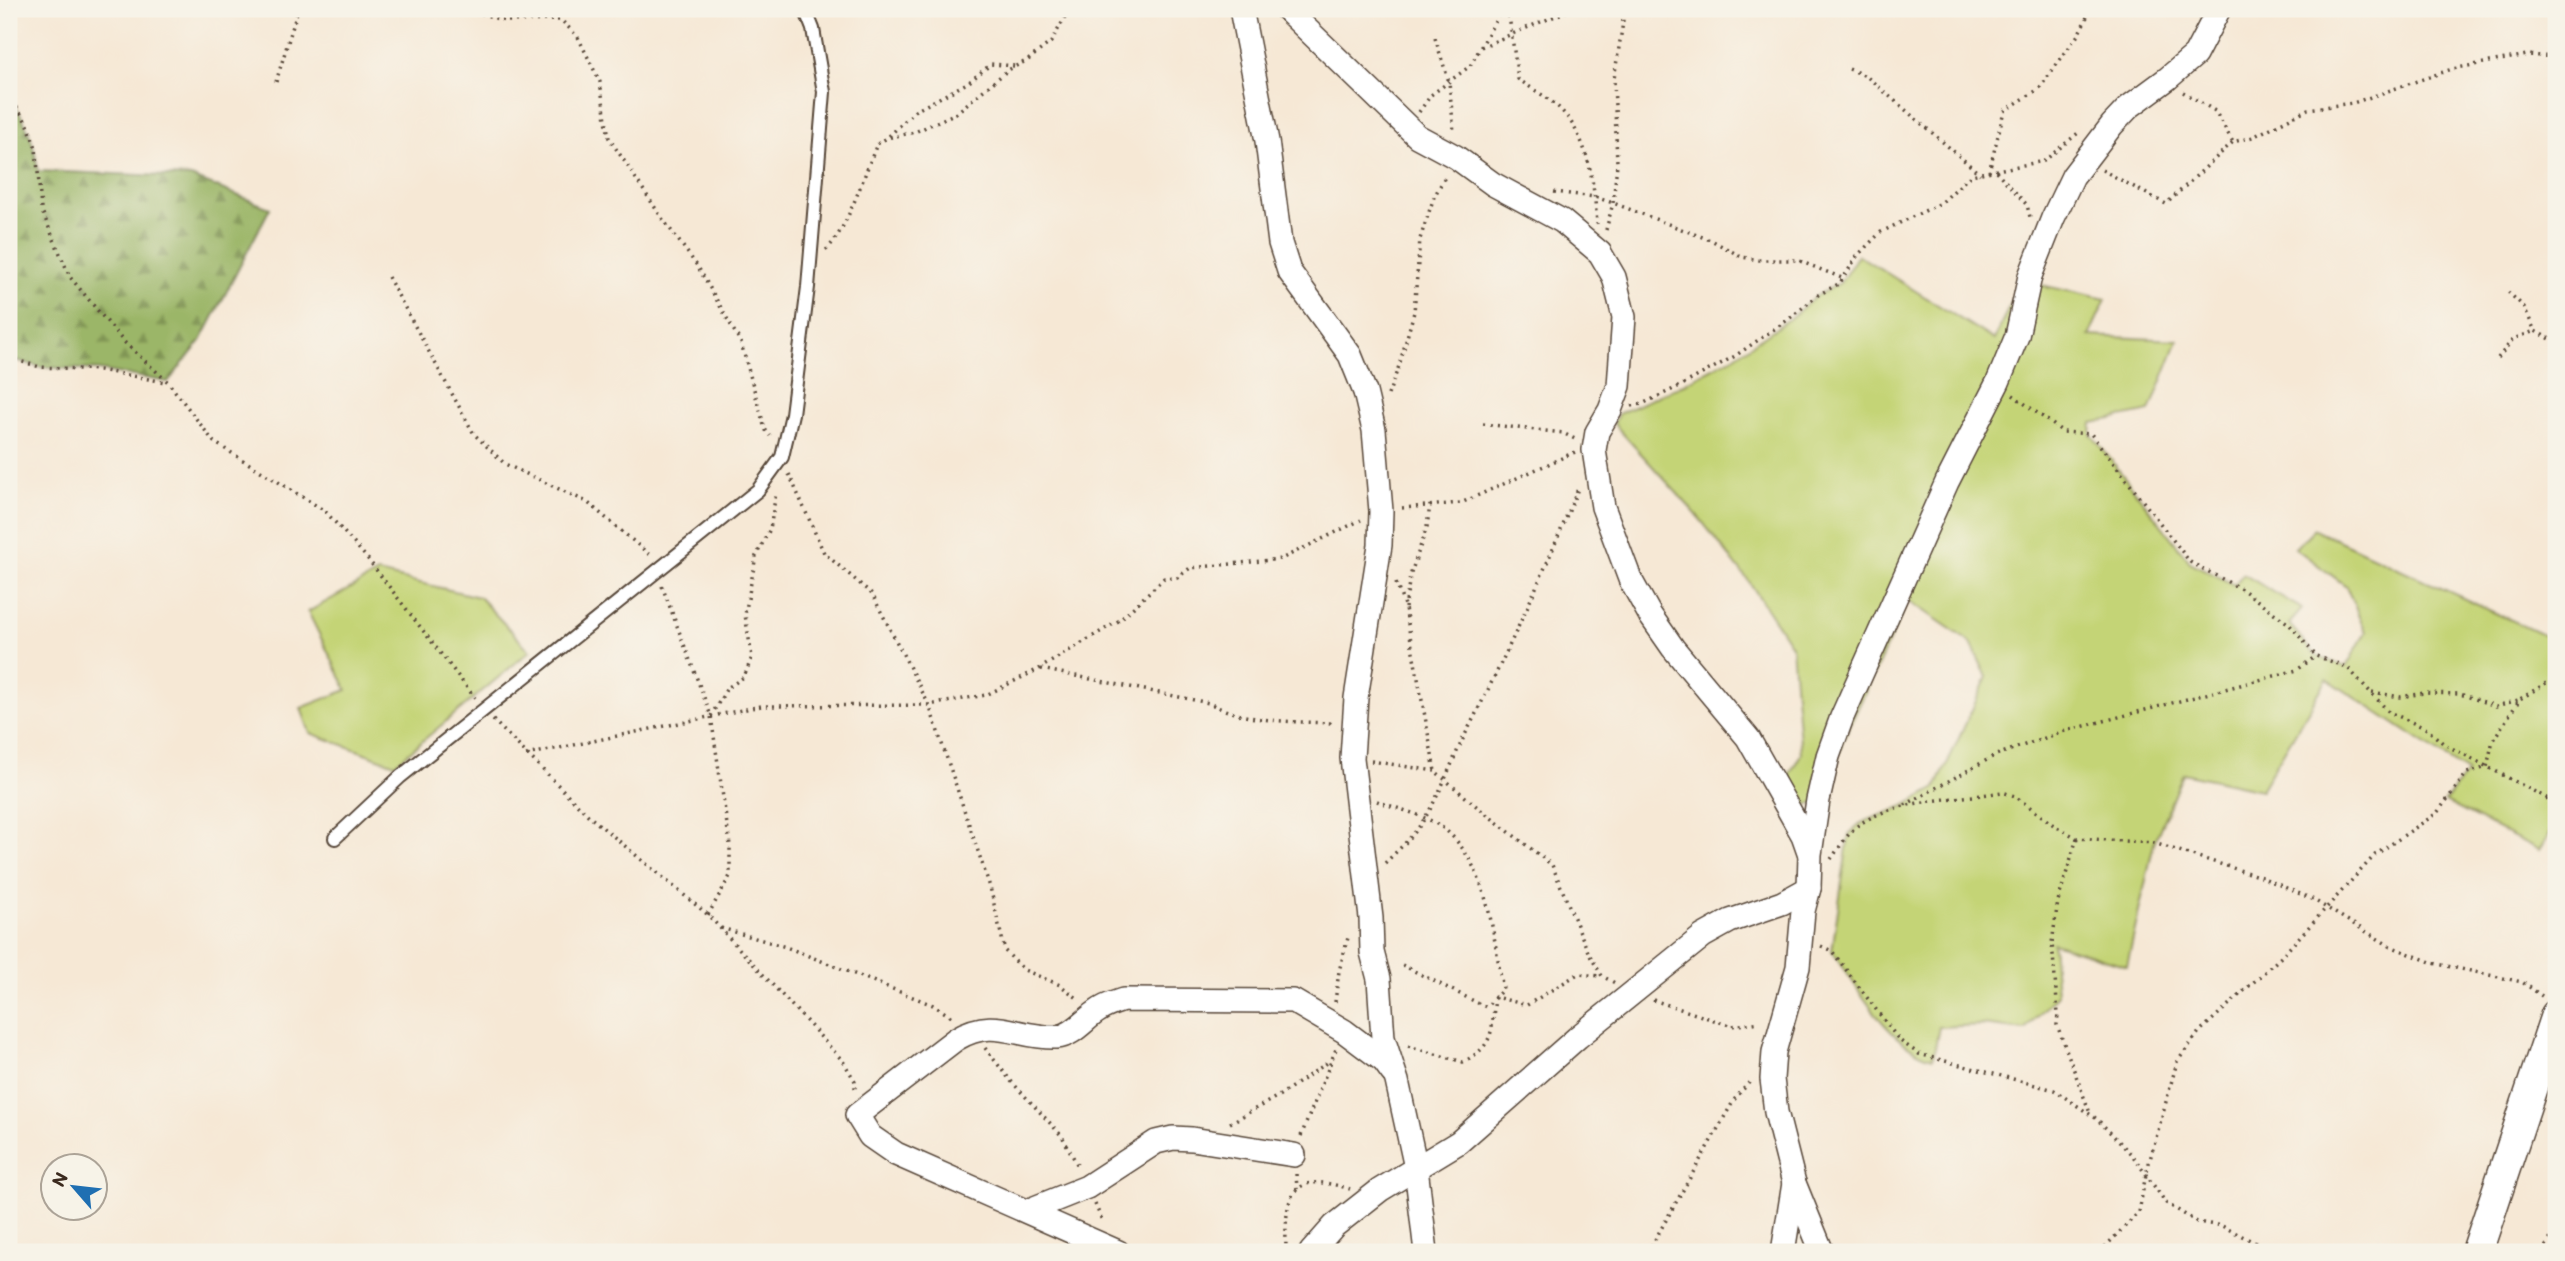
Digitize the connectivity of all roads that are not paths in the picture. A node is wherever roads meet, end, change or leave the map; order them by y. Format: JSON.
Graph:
{"nodes":[{"id":1,"x":805,"y":9,"type":"edge"},
{"id":2,"x":1241,"y":9,"type":"edge"},
{"id":3,"x":1286,"y":9,"type":"edge"},
{"id":4,"x":2219,"y":9,"type":"edge"},
{"id":5,"x":335,"y":838,"type":"dead end"},
{"id":6,"x":1810,"y":854,"type":"junction"},
{"id":7,"x":1809,"y":888,"type":"junction"},
{"id":8,"x":2554,"y":1023,"type":"edge"},
{"id":9,"x":1397,"y":1080,"type":"junction"},
{"id":10,"x":1294,"y":1155,"type":"road end"},
{"id":11,"x":1416,"y":1168,"type":"junction"},
{"id":12,"x":1794,"y":1183,"type":"junction"},
{"id":13,"x":1027,"y":1211,"type":"junction"},
{"id":14,"x":1118,"y":1252,"type":"edge"},
{"id":15,"x":1311,"y":1252,"type":"edge"},
{"id":16,"x":1426,"y":1252,"type":"edge"},
{"id":17,"x":1783,"y":1252,"type":"edge"},
{"id":18,"x":1822,"y":1252,"type":"edge"},
{"id":19,"x":2477,"y":1252,"type":"edge"}],
"edges":[{"from":1,"to":5,"type":"lane"},
{"from":2,"to":9,"type":"street"},
{"from":3,"to":6,"type":"street"},
{"from":4,"to":6,"type":"street"},
{"from":6,"to":7,"type":"street"},
{"from":7,"to":11,"type":"street"},
{"from":7,"to":12,"type":"street"},
{"from":8,"to":19,"type":"street"},
{"from":9,"to":11,"type":"street"},
{"from":9,"to":13,"type":"street"},
{"from":10,"to":13,"type":"street"},
{"from":11,"to":15,"type":"street"},
{"from":11,"to":16,"type":"street"},
{"from":12,"to":17,"type":"street"},
{"from":12,"to":18,"type":"street"},
{"from":13,"to":14,"type":"street"}]}
